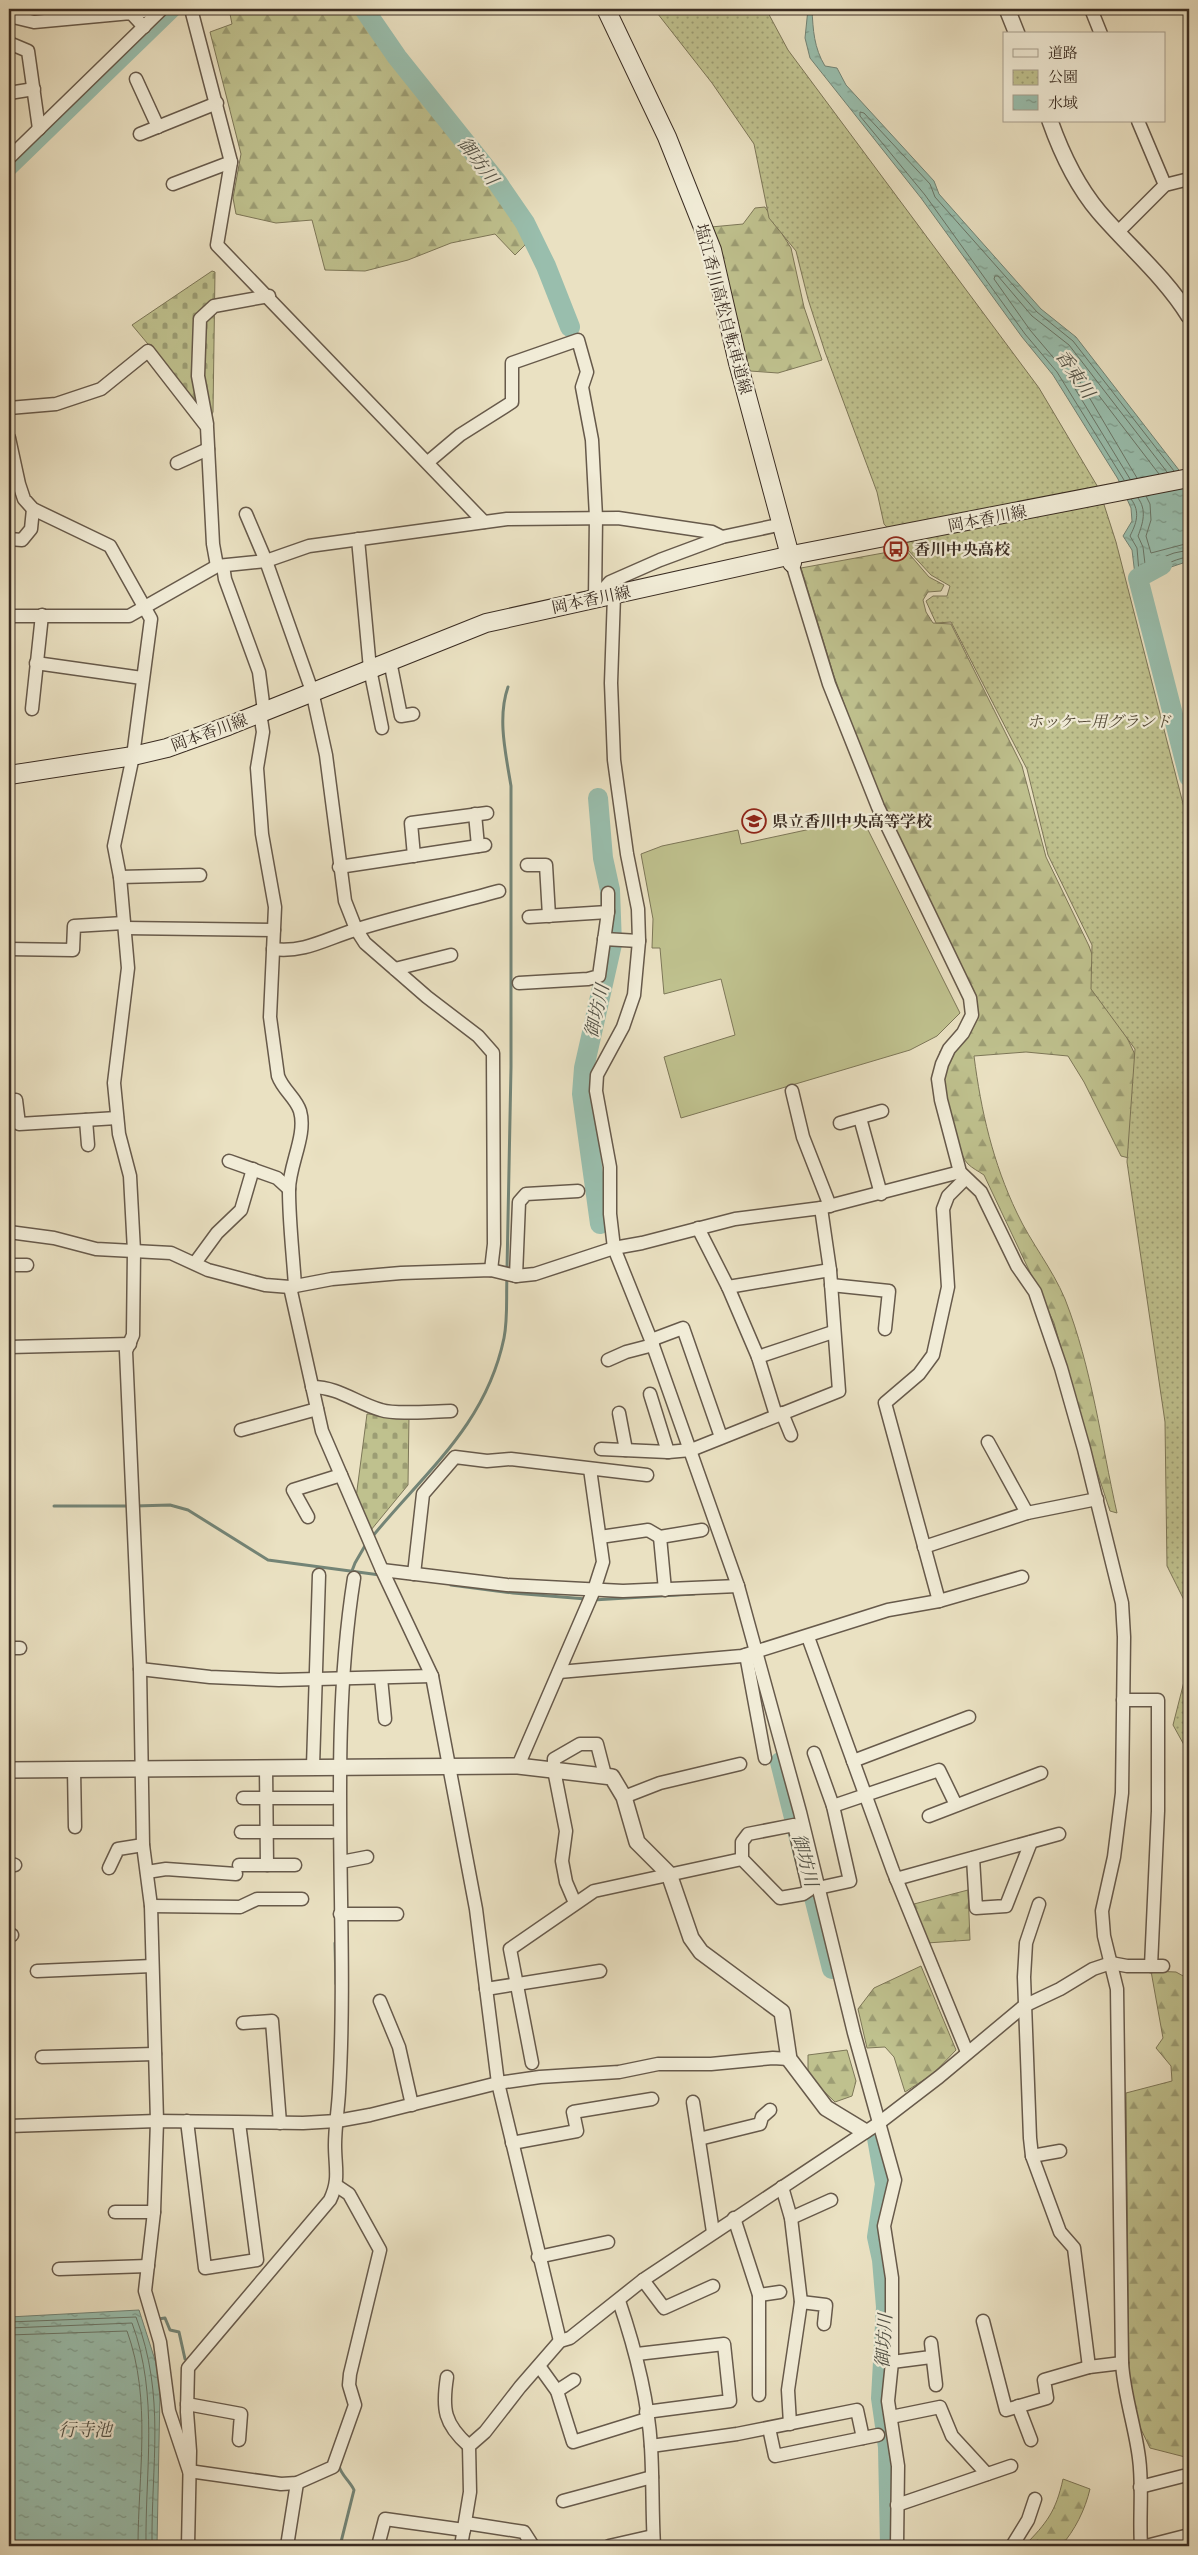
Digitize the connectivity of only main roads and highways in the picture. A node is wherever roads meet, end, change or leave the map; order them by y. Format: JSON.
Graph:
{"nodes":[{"id":1,"x":606,"y":9,"type":"edge"},
{"id":2,"x":1189,"y":478,"type":"edge"},
{"id":3,"x":792,"y":559,"type":"junction"},
{"id":4,"x":9,"y":775,"type":"edge"}],
"edges":[{"from":1,"to":3,"type":"main road","name":"塩江香川高松自転車道線"},
{"from":2,"to":3,"type":"main road","name":"岡本香川線"},
{"from":3,"to":4,"type":"main road","name":"岡本香川線"}]}
